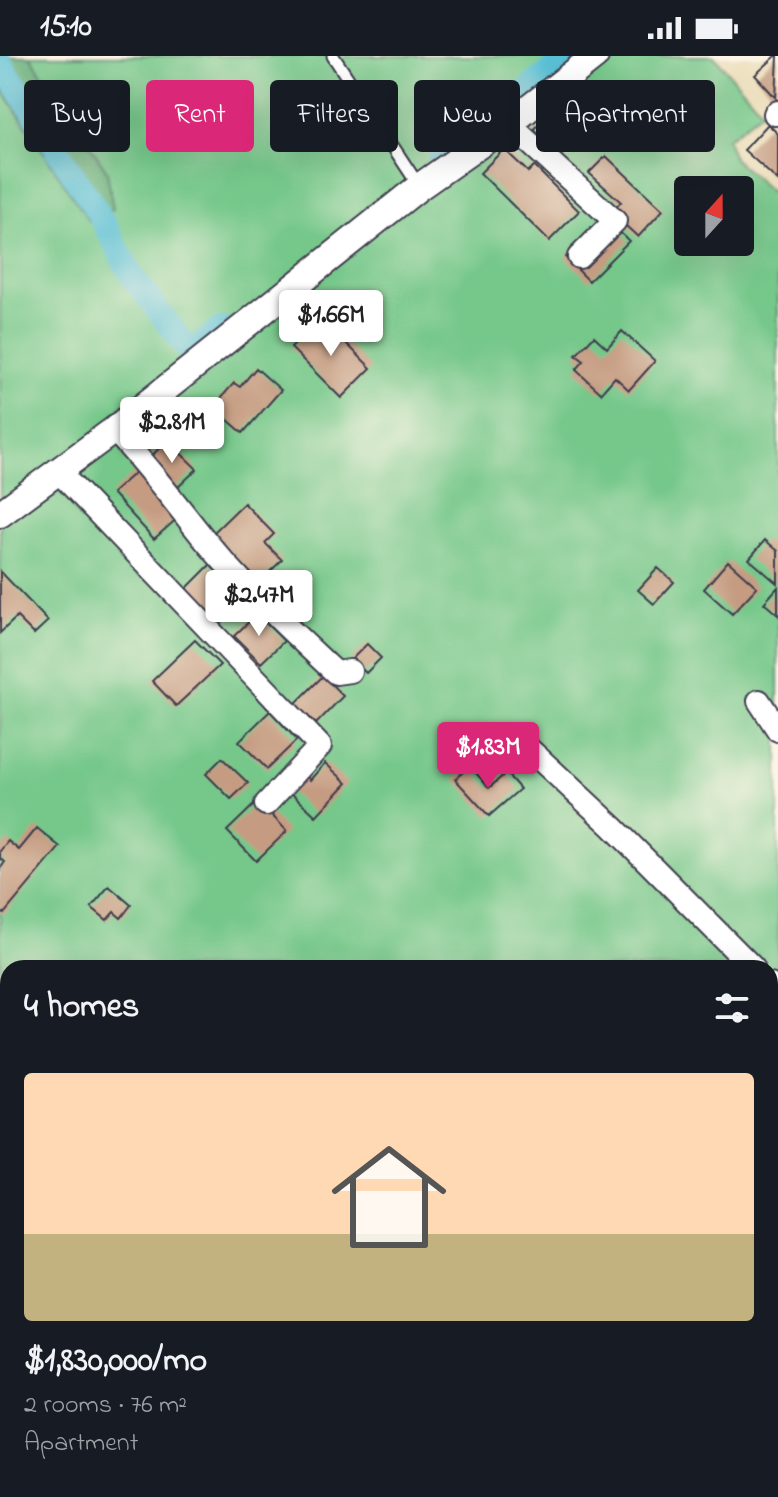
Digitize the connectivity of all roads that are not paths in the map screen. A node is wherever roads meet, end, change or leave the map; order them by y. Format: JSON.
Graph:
{"nodes":[{"id":1,"x":333,"y":56,"type":"edge"},
{"id":2,"x":595,"y":56,"type":"edge"},
{"id":3,"x":520,"y":115,"type":"edge"},
{"id":4,"x":520,"y":134,"type":"edge"},
{"id":5,"x":469,"y":152,"type":"edge"},
{"id":6,"x":419,"y":187,"type":"junction"},
{"id":7,"x":579,"y":257,"type":"dead end"},
{"id":8,"x":114,"y":430,"type":"junction"},
{"id":9,"x":58,"y":471,"type":"junction"},
{"id":10,"x":0,"y":514,"type":"edge"},
{"id":11,"x":350,"y":671,"type":"dead end"},
{"id":12,"x":759,"y":701,"type":"dead end"},
{"id":13,"x":778,"y":730,"type":"edge"},
{"id":14,"x":529,"y":749,"type":"dead end"},
{"id":15,"x":266,"y":804,"type":"dead end"},
{"id":16,"x":745,"y":960,"type":"edge"}],
"edges":[{"from":1,"to":6,"type":"lane"},
{"from":2,"to":3,"type":"street"},
{"from":4,"to":7,"type":"street"},
{"from":5,"to":6,"type":"street"},
{"from":6,"to":8,"type":"street"},
{"from":8,"to":9,"type":"street"},
{"from":8,"to":11,"type":"street"},
{"from":9,"to":10,"type":"street"},
{"from":9,"to":15,"type":"street"},
{"from":12,"to":13,"type":"street"},
{"from":14,"to":16,"type":"street"}]}
